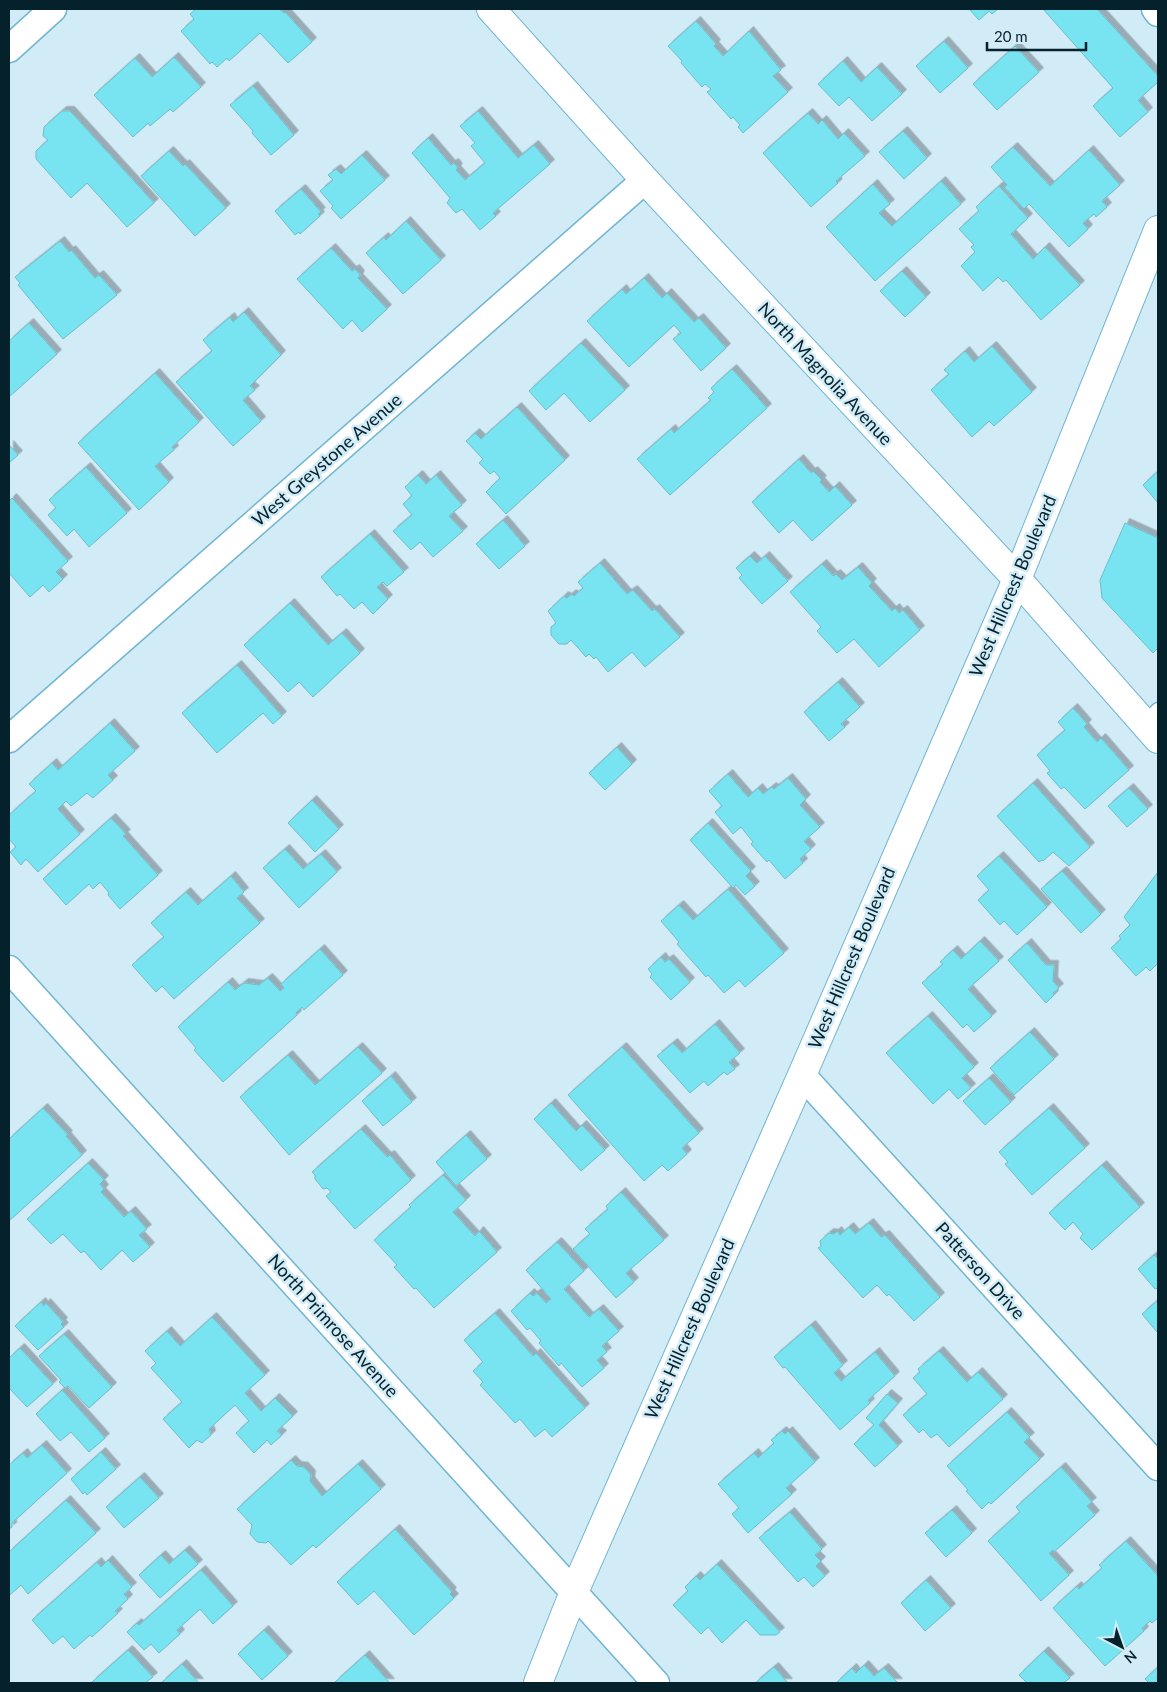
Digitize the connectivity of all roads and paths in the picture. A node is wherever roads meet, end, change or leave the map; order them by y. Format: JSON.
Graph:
{"nodes":[{"id":1,"x":53,"y":9,"type":"edge"},
{"id":2,"x":491,"y":9,"type":"edge"},
{"id":3,"x":1155,"y":9,"type":"edge"},
{"id":4,"x":1158,"y":12,"type":"edge"},
{"id":5,"x":9,"y":49,"type":"edge"},
{"id":6,"x":645,"y":180,"type":"junction"},
{"id":7,"x":1158,"y":230,"type":"edge"},
{"id":8,"x":1017,"y":579,"type":"junction"},
{"id":9,"x":1153,"y":723,"type":"edge"},
{"id":10,"x":9,"y":739,"type":"edge"},
{"id":11,"x":9,"y":969,"type":"edge"},
{"id":12,"x":802,"y":1075,"type":"junction"},
{"id":13,"x":1158,"y":1467,"type":"edge"},
{"id":14,"x":574,"y":1592,"type":"junction"},
{"id":15,"x":538,"y":1683,"type":"edge"},
{"id":16,"x":656,"y":1683,"type":"edge"}],
"edges":[{"from":1,"to":5,"type":"street"},
{"from":2,"to":6,"type":"street","name":"North Magnolia Avenue"},
{"from":3,"to":4,"type":"street"},
{"from":6,"to":8,"type":"street","name":"North Magnolia Avenue"},
{"from":6,"to":10,"type":"street","name":"West Greystone Avenue"},
{"from":7,"to":8,"type":"street","name":"West Hillcrest Boulevard"},
{"from":8,"to":9,"type":"street","name":"North Magnolia Avenue"},
{"from":8,"to":12,"type":"street","name":"West Hillcrest Boulevard"},
{"from":11,"to":14,"type":"street","name":"North Primrose Avenue"},
{"from":12,"to":13,"type":"street","name":"Patterson Drive"},
{"from":12,"to":14,"type":"street","name":"West Hillcrest Boulevard"},
{"from":14,"to":15,"type":"street","name":"West Hillcrest Boulevard"},
{"from":14,"to":16,"type":"street","name":"North Primrose Avenue"}]}
